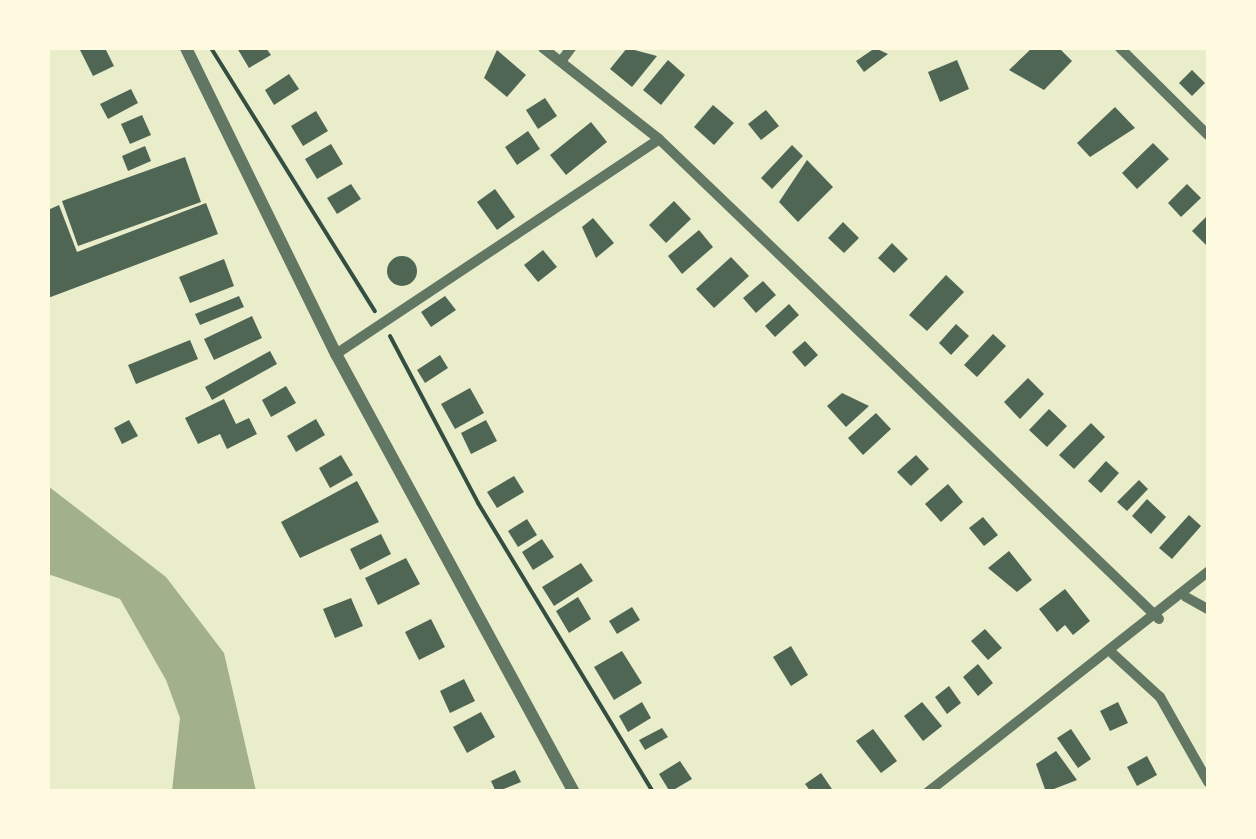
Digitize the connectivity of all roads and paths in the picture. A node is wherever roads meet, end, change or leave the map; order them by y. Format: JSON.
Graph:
{"nodes":[{"id":1,"x":186,"y":48,"type":"edge"},
{"id":2,"x":210,"y":48,"type":"edge"},
{"id":3,"x":543,"y":48,"type":"edge"},
{"id":4,"x":571,"y":48,"type":"edge"},
{"id":5,"x":1120,"y":48,"type":"edge"},
{"id":6,"x":562,"y":60,"type":"junction"},
{"id":7,"x":1208,"y":134,"type":"edge"},
{"id":8,"x":659,"y":139,"type":"junction"},
{"id":9,"x":384,"y":325,"type":"junction"},
{"id":10,"x":336,"y":354,"type":"junction"},
{"id":11,"x":1208,"y":572,"type":"edge"},
{"id":12,"x":1186,"y":597,"type":"junction"},
{"id":13,"x":1208,"y":609,"type":"edge"},
{"id":14,"x":1159,"y":619,"type":"junction"},
{"id":15,"x":1114,"y":654,"type":"junction"},
{"id":16,"x":1208,"y":782,"type":"edge"},
{"id":17,"x":574,"y":792,"type":"edge"},
{"id":18,"x":653,"y":792,"type":"edge"},
{"id":19,"x":928,"y":792,"type":"edge"}],
"edges":[{"from":1,"to":10,"type":"street"},
{"from":2,"to":9,"type":"path"},
{"from":3,"to":6,"type":"street"},
{"from":4,"to":6,"type":"street"},
{"from":5,"to":7,"type":"street"},
{"from":6,"to":8,"type":"street"},
{"from":8,"to":9,"type":"street"},
{"from":8,"to":14,"type":"street"},
{"from":9,"to":10,"type":"street"},
{"from":9,"to":18,"type":"path"},
{"from":10,"to":17,"type":"street"},
{"from":11,"to":12,"type":"street"},
{"from":12,"to":13,"type":"street"},
{"from":12,"to":14,"type":"street"},
{"from":14,"to":15,"type":"street"},
{"from":15,"to":16,"type":"street"},
{"from":15,"to":19,"type":"street"}]}
